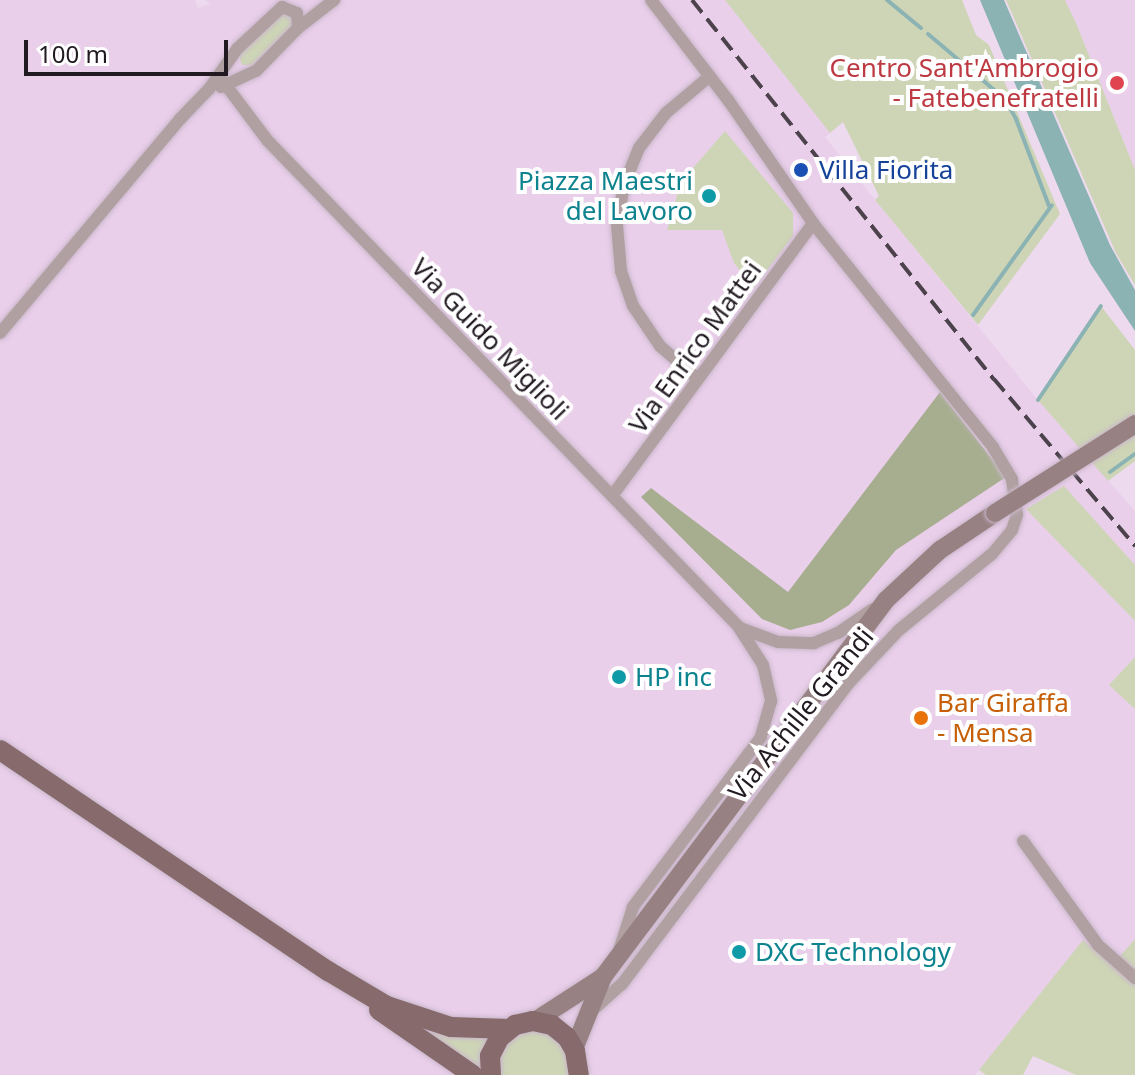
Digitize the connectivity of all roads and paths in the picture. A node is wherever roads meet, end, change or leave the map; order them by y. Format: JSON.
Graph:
{"nodes":[{"id":1,"x":332,"y":0,"type":"edge"},
{"id":2,"x":651,"y":0,"type":"edge"},
{"id":3,"x":291,"y":6,"type":"edge"},
{"id":4,"x":298,"y":28,"type":"junction"},
{"id":5,"x":234,"y":53,"type":"junction"},
{"id":6,"x":252,"y":73,"type":"junction"},
{"id":7,"x":710,"y":76,"type":"junction"},
{"id":8,"x":222,"y":80,"type":"junction"},
{"id":9,"x":813,"y":223,"type":"junction"},
{"id":10,"x":0,"y":333,"type":"edge"},
{"id":11,"x":698,"y":379,"type":"junction"},
{"id":12,"x":1135,"y":424,"type":"edge"},
{"id":13,"x":612,"y":496,"type":"junction"},
{"id":14,"x":886,"y":600,"type":"junction"},
{"id":15,"x":738,"y":626,"type":"junction"},
{"id":16,"x":1,"y":750,"type":"edge"},
{"id":17,"x":1023,"y":841,"type":"dead end"},
{"id":18,"x":617,"y":959,"type":"junction"},
{"id":19,"x":328,"y":971,"type":"junction"},
{"id":20,"x":603,"y":977,"type":"junction"},
{"id":21,"x":1135,"y":978,"type":"edge"},
{"id":22,"x":588,"y":1014,"type":"junction"},
{"id":23,"x":535,"y":1021,"type":"junction"},
{"id":24,"x":509,"y":1029,"type":"junction"},
{"id":25,"x":574,"y":1049,"type":"junction"},
{"id":26,"x":473,"y":1075,"type":"edge"},
{"id":27,"x":491,"y":1075,"type":"edge"},
{"id":28,"x":579,"y":1075,"type":"edge"}],
"edges":[{"from":1,"to":3,"type":"street"},
{"from":1,"to":4,"type":"street"},
{"from":2,"to":7,"type":"street","name":"Via Achille Grandi"},
{"from":3,"to":4,"type":"street"},
{"from":3,"to":5,"type":"street"},
{"from":4,"to":6,"type":"street"},
{"from":5,"to":6,"type":"street"},
{"from":5,"to":8,"type":"street"},
{"from":6,"to":8,"type":"street"},
{"from":7,"to":9,"type":"street","name":"Via Achille Grandi"},
{"from":7,"to":11,"type":"street"},
{"from":8,"to":10,"type":"street"},
{"from":8,"to":13,"type":"street","name":"Via Guido Miglioli"},
{"from":9,"to":11,"type":"street","name":"Via Enrico Mattei"},
{"from":9,"to":22,"type":"street","name":"Via Achille Grandi"},
{"from":11,"to":13,"type":"street","name":"Via Enrico Mattei"},
{"from":12,"to":14,"type":"main road","bridge":true},
{"from":13,"to":15,"type":"street","name":"Via Guido Miglioli"},
{"from":14,"to":15,"type":"street"},
{"from":14,"to":18,"type":"main road"},
{"from":15,"to":18,"type":"street"},
{"from":16,"to":19,"type":"main road"},
{"from":17,"to":21,"type":"street"},
{"from":18,"to":20,"type":"main road"},
{"from":19,"to":24,"type":"main road"},
{"from":19,"to":26,"type":"main road"},
{"from":20,"to":22,"type":"main road"},
{"from":20,"to":23,"type":"main road"},
{"from":22,"to":25,"type":"main road"},
{"from":23,"to":24,"type":"main road"},
{"from":23,"to":25,"type":"main road"},
{"from":24,"to":27,"type":"main road"},
{"from":25,"to":28,"type":"main road"}]}
